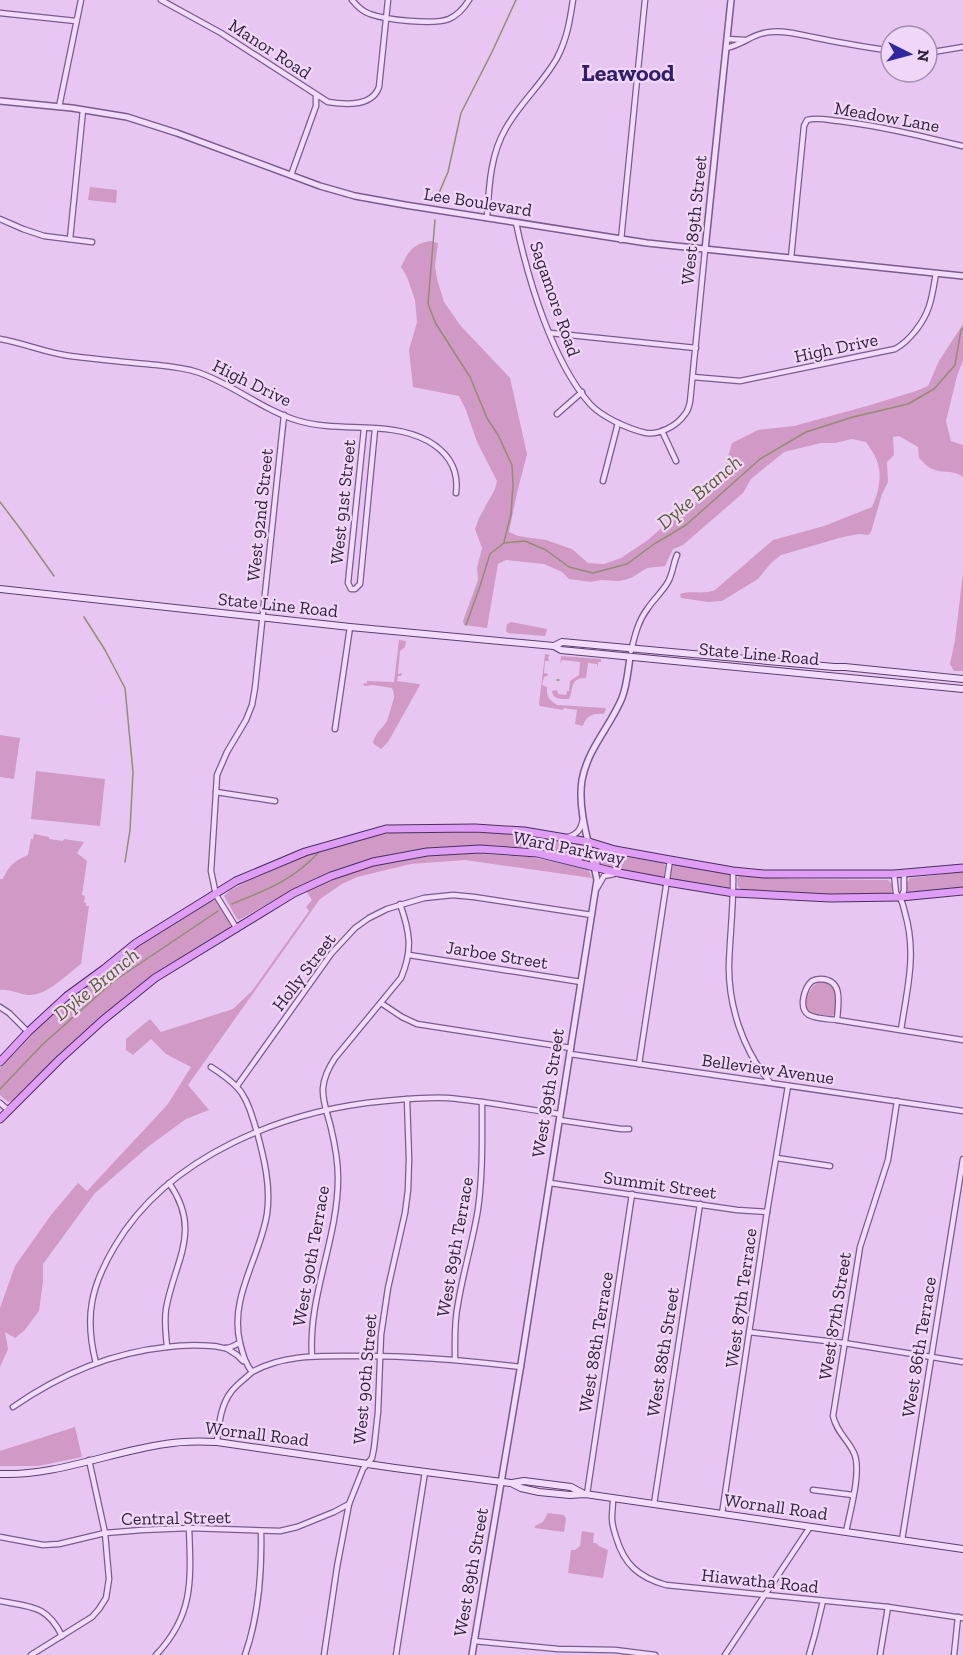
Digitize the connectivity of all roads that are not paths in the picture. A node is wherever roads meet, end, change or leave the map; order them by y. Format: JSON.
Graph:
{"nodes":[{"id":1,"x":81,"y":0,"type":"edge"},
{"id":2,"x":161,"y":0,"type":"edge"},
{"id":3,"x":352,"y":0,"type":"edge"},
{"id":4,"x":388,"y":0,"type":"edge"},
{"id":5,"x":469,"y":0,"type":"edge"},
{"id":6,"x":573,"y":0,"type":"edge"},
{"id":7,"x":645,"y":0,"type":"edge"},
{"id":8,"x":731,"y":0,"type":"edge"},
{"id":9,"x":0,"y":13,"type":"edge"},
{"id":10,"x":386,"y":17,"type":"junction"},
{"id":11,"x":76,"y":21,"type":"junction"},
{"id":12,"x":727,"y":39,"type":"junction"},
{"id":13,"x":745,"y":40,"type":"junction"},
{"id":14,"x":963,"y":47,"type":"edge"},
{"id":15,"x":726,"y":48,"type":"junction"},
{"id":16,"x":879,"y":49,"type":"edge"},
{"id":17,"x":939,"y":51,"type":"edge"},
{"id":18,"x":316,"y":95,"type":"junction"},
{"id":19,"x":0,"y":101,"type":"edge"},
{"id":20,"x":328,"y":102,"type":"junction"},
{"id":21,"x":316,"y":106,"type":"junction"},
{"id":22,"x":59,"y":107,"type":"junction"},
{"id":23,"x":84,"y":110,"type":"junction"},
{"id":24,"x":962,"y":146,"type":"edge"},
{"id":25,"x":291,"y":176,"type":"junction"},
{"id":26,"x":487,"y":218,"type":"junction"},
{"id":27,"x":0,"y":219,"type":"edge"},
{"id":28,"x":516,"y":223,"type":"junction"},
{"id":29,"x":70,"y":239,"type":"junction"},
{"id":30,"x":621,"y":240,"type":"junction"},
{"id":31,"x":92,"y":242,"type":"dead end"},
{"id":32,"x":705,"y":250,"type":"junction"},
{"id":33,"x":791,"y":258,"type":"junction"},
{"id":34,"x":936,"y":273,"type":"junction"},
{"id":35,"x":963,"y":276,"type":"edge"},
{"id":36,"x":549,"y":333,"type":"junction"},
{"id":37,"x":0,"y":339,"type":"edge"},
{"id":38,"x":696,"y":348,"type":"junction"},
{"id":39,"x":693,"y":377,"type":"junction"},
{"id":40,"x":582,"y":392,"type":"junction"},
{"id":41,"x":557,"y":414,"type":"dead end"},
{"id":42,"x":284,"y":415,"type":"junction"},
{"id":43,"x":618,"y":423,"type":"junction"},
{"id":44,"x":364,"y":429,"type":"junction"},
{"id":45,"x":375,"y":429,"type":"junction"},
{"id":46,"x":662,"y":431,"type":"junction"},
{"id":47,"x":676,"y":461,"type":"dead end"},
{"id":48,"x":603,"y":481,"type":"dead end"},
{"id":49,"x":456,"y":493,"type":"dead end"},
{"id":50,"x":677,"y":555,"type":"dead end"},
{"id":51,"x":0,"y":588,"type":"edge"},
{"id":52,"x":262,"y":618,"type":"junction"},
{"id":53,"x":350,"y":627,"type":"junction"},
{"id":54,"x":554,"y":646,"type":"junction"},
{"id":55,"x":632,"y":648,"type":"junction"},
{"id":56,"x":630,"y":657,"type":"junction"},
{"id":57,"x":963,"y":680,"type":"edge"},
{"id":58,"x":963,"y":689,"type":"edge"},
{"id":59,"x":335,"y":729,"type":"dead end"},
{"id":60,"x":216,"y":792,"type":"junction"},
{"id":61,"x":275,"y":801,"type":"dead end"},
{"id":62,"x":584,"y":817,"type":"junction"},
{"id":63,"x":559,"y":837,"type":"junction"},
{"id":64,"x":589,"y":842,"type":"junction"},
{"id":65,"x":615,"y":850,"type":"junction"},
{"id":66,"x":537,"y":853,"type":"junction"},
{"id":67,"x":670,"y":860,"type":"junction"},
{"id":68,"x":594,"y":868,"type":"junction"},
{"id":69,"x":963,"y":868,"type":"edge"},
{"id":70,"x":733,"y":871,"type":"junction"},
{"id":71,"x":619,"y":873,"type":"junction"},
{"id":72,"x":904,"y":873,"type":"junction"},
{"id":73,"x":894,"y":874,"type":"junction"},
{"id":74,"x":667,"y":882,"type":"junction"},
{"id":75,"x":595,"y":891,"type":"junction"},
{"id":76,"x":963,"y":891,"type":"edge"},
{"id":77,"x":734,"y":893,"type":"junction"},
{"id":78,"x":216,"y":895,"type":"junction"},
{"id":79,"x":901,"y":897,"type":"junction"},
{"id":80,"x":400,"y":904,"type":"junction"},
{"id":81,"x":592,"y":915,"type":"junction"},
{"id":82,"x":237,"y":928,"type":"junction"},
{"id":83,"x":409,"y":955,"type":"junction"},
{"id":84,"x":581,"y":982,"type":"junction"},
{"id":85,"x":381,"y":1003,"type":"junction"},
{"id":86,"x":0,"y":1007,"type":"edge"},
{"id":87,"x":837,"y":1020,"type":"junction"},
{"id":88,"x":901,"y":1030,"type":"junction"},
{"id":89,"x":28,"y":1032,"type":"junction"},
{"id":90,"x":963,"y":1040,"type":"edge"},
{"id":91,"x":570,"y":1051,"type":"junction"},
{"id":92,"x":0,"y":1062,"type":"edge"},
{"id":93,"x":639,"y":1064,"type":"junction"},
{"id":94,"x":211,"y":1066,"type":"dead end"},
{"id":95,"x":770,"y":1082,"type":"junction"},
{"id":96,"x":237,"y":1086,"type":"junction"},
{"id":97,"x":788,"y":1086,"type":"junction"},
{"id":98,"x":406,"y":1099,"type":"junction"},
{"id":99,"x":897,"y":1101,"type":"junction"},
{"id":100,"x":482,"y":1102,"type":"junction"},
{"id":101,"x":0,"y":1103,"type":"edge"},
{"id":102,"x":8,"y":1110,"type":"junction"},
{"id":103,"x":326,"y":1110,"type":"junction"},
{"id":104,"x":963,"y":1111,"type":"edge"},
{"id":105,"x":560,"y":1117,"type":"junction"},
{"id":106,"x":0,"y":1119,"type":"edge"},
{"id":107,"x":629,"y":1129,"type":"dead end"},
{"id":108,"x":257,"y":1132,"type":"junction"},
{"id":109,"x":777,"y":1158,"type":"junction"},
{"id":110,"x":963,"y":1159,"type":"edge"},
{"id":111,"x":830,"y":1166,"type":"dead end"},
{"id":112,"x":169,"y":1183,"type":"junction"},
{"id":113,"x":550,"y":1183,"type":"junction"},
{"id":114,"x":961,"y":1187,"type":"edge"},
{"id":115,"x":632,"y":1194,"type":"junction"},
{"id":116,"x":700,"y":1204,"type":"junction"},
{"id":117,"x":767,"y":1212,"type":"junction"},
{"id":118,"x":749,"y":1332,"type":"junction"},
{"id":119,"x":240,"y":1343,"type":"junction"},
{"id":120,"x":844,"y":1343,"type":"junction"},
{"id":121,"x":166,"y":1347,"type":"junction"},
{"id":122,"x":226,"y":1348,"type":"junction"},
{"id":123,"x":312,"y":1356,"type":"junction"},
{"id":124,"x":380,"y":1356,"type":"junction"},
{"id":125,"x":931,"y":1357,"type":"junction"},
{"id":126,"x":455,"y":1359,"type":"junction"},
{"id":127,"x":244,"y":1362,"type":"junction"},
{"id":128,"x":963,"y":1362,"type":"edge"},
{"id":129,"x":96,"y":1363,"type":"junction"},
{"id":130,"x":521,"y":1367,"type":"junction"},
{"id":131,"x":252,"y":1372,"type":"junction"},
{"id":132,"x":13,"y":1407,"type":"dead end"},
{"id":133,"x":217,"y":1442,"type":"junction"},
{"id":134,"x":89,"y":1460,"type":"junction"},
{"id":135,"x":367,"y":1464,"type":"junction"},
{"id":136,"x":425,"y":1472,"type":"junction"},
{"id":137,"x":0,"y":1474,"type":"edge"},
{"id":138,"x":502,"y":1482,"type":"junction"},
{"id":139,"x":813,"y":1490,"type":"dead end"},
{"id":140,"x":586,"y":1494,"type":"junction"},
{"id":141,"x":853,"y":1495,"type":"junction"},
{"id":142,"x":614,"y":1499,"type":"junction"},
{"id":143,"x":349,"y":1504,"type":"junction"},
{"id":144,"x":654,"y":1504,"type":"junction"},
{"id":145,"x":722,"y":1514,"type":"junction"},
{"id":146,"x":810,"y":1527,"type":"junction"},
{"id":147,"x":189,"y":1528,"type":"junction"},
{"id":148,"x":261,"y":1531,"type":"junction"},
{"id":149,"x":846,"y":1532,"type":"junction"},
{"id":150,"x":105,"y":1533,"type":"junction"},
{"id":151,"x":0,"y":1537,"type":"edge"},
{"id":152,"x":902,"y":1540,"type":"junction"},
{"id":153,"x":963,"y":1549,"type":"edge"},
{"id":154,"x":765,"y":1594,"type":"junction"},
{"id":155,"x":0,"y":1601,"type":"edge"},
{"id":156,"x":823,"y":1601,"type":"junction"},
{"id":157,"x":888,"y":1607,"type":"junction"},
{"id":158,"x":961,"y":1617,"type":"edge"},
{"id":159,"x":62,"y":1636,"type":"junction"},
{"id":160,"x":474,"y":1641,"type":"junction"},
{"id":161,"x":31,"y":1655,"type":"edge"},
{"id":162,"x":156,"y":1655,"type":"edge"},
{"id":163,"x":244,"y":1655,"type":"edge"},
{"id":164,"x":324,"y":1655,"type":"edge"},
{"id":165,"x":396,"y":1655,"type":"edge"},
{"id":166,"x":472,"y":1655,"type":"edge"},
{"id":167,"x":655,"y":1655,"type":"edge"},
{"id":168,"x":725,"y":1655,"type":"edge"},
{"id":169,"x":809,"y":1655,"type":"edge"},
{"id":170,"x":880,"y":1655,"type":"edge"},
{"id":171,"x":954,"y":1655,"type":"edge"}],
"edges":[{"from":1,"to":11,"type":"street"},
{"from":2,"to":18,"type":"street","name":"Manor Road"},
{"from":3,"to":10,"type":"street"},
{"from":4,"to":10,"type":"street"},
{"from":5,"to":10,"type":"street"},
{"from":6,"to":26,"type":"street"},
{"from":7,"to":30,"type":"street"},
{"from":8,"to":12,"type":"street","name":"West 89th Street"},
{"from":9,"to":11,"type":"street"},
{"from":10,"to":20,"type":"street","name":"Manor Road"},
{"from":11,"to":22,"type":"street"},
{"from":12,"to":13,"type":"street"},
{"from":12,"to":15,"type":"street","name":"West 89th Street"},
{"from":13,"to":15,"type":"street"},
{"from":13,"to":16,"type":"street"},
{"from":14,"to":17,"type":"street"},
{"from":15,"to":32,"type":"street","name":"West 89th Street"},
{"from":18,"to":20,"type":"street","name":"Manor Road"},
{"from":18,"to":21,"type":"street"},
{"from":19,"to":22,"type":"street","name":"Lee Boulevard"},
{"from":20,"to":21,"type":"street"},
{"from":21,"to":25,"type":"street"},
{"from":22,"to":23,"type":"street","name":"Lee Boulevard"},
{"from":23,"to":25,"type":"street","name":"Lee Boulevard"},
{"from":23,"to":29,"type":"street"},
{"from":24,"to":33,"type":"street","name":"Meadow Lane"},
{"from":25,"to":26,"type":"street","name":"Lee Boulevard"},
{"from":26,"to":28,"type":"street","name":"Lee Boulevard"},
{"from":27,"to":29,"type":"street"},
{"from":28,"to":30,"type":"street","name":"Lee Boulevard"},
{"from":28,"to":36,"type":"street","name":"Sagamore Road"},
{"from":29,"to":31,"type":"street"},
{"from":30,"to":32,"type":"street","name":"Lee Boulevard"},
{"from":32,"to":33,"type":"street","name":"Lee Boulevard"},
{"from":32,"to":38,"type":"street","name":"West 89th Street"},
{"from":33,"to":34,"type":"street","name":"Lee Boulevard"},
{"from":34,"to":35,"type":"street","name":"Lee Boulevard"},
{"from":34,"to":39,"type":"street","name":"High Drive"},
{"from":36,"to":38,"type":"street"},
{"from":36,"to":40,"type":"street","name":"Sagamore Road"},
{"from":37,"to":42,"type":"street","name":"High Drive"},
{"from":38,"to":39,"type":"street","name":"West 89th Street"},
{"from":39,"to":46,"type":"street","name":"West 89th Street"},
{"from":40,"to":41,"type":"street"},
{"from":40,"to":43,"type":"street","name":"Sagamore Road"},
{"from":42,"to":44,"type":"street","name":"High Drive"},
{"from":42,"to":52,"type":"street","name":"West 92nd Street"},
{"from":43,"to":46,"type":"street","name":"Sagamore Road"},
{"from":43,"to":48,"type":"street"},
{"from":44,"to":45,"type":"street","name":"High Drive"},
{"from":44,"to":45,"type":"street","name":"West 91st Street"},
{"from":45,"to":49,"type":"street","name":"High Drive"},
{"from":46,"to":47,"type":"street"},
{"from":50,"to":55,"type":"street","name":"West 89th Street"},
{"from":51,"to":52,"type":"main road","name":"State Line Road"},
{"from":52,"to":53,"type":"main road","name":"State Line Road"},
{"from":52,"to":60,"type":"street","name":"West 92nd Street"},
{"from":53,"to":54,"type":"main road","name":"State Line Road"},
{"from":53,"to":59,"type":"street"},
{"from":54,"to":55,"type":"main road","name":"State Line Road"},
{"from":54,"to":56,"type":"main road","name":"State Line Road"},
{"from":55,"to":56,"type":"street","name":"West 89th Street"},
{"from":55,"to":57,"type":"main road","name":"State Line Road"},
{"from":56,"to":58,"type":"main road","name":"State Line Road"},
{"from":56,"to":62,"type":"street","name":"West 89th Street"},
{"from":60,"to":61,"type":"street"},
{"from":60,"to":78,"type":"street","name":"West 92nd Street"},
{"from":62,"to":63,"type":"street"},
{"from":62,"to":64,"type":"street","name":"West 89th Street"},
{"from":63,"to":64,"type":"main road","name":"Ward Parkway"},
{"from":63,"to":78,"type":"main road","name":"Ward Parkway"},
{"from":64,"to":65,"type":"main road","name":"Ward Parkway"},
{"from":64,"to":66,"type":"main road"},
{"from":64,"to":68,"type":"street","name":"West 89th Street"},
{"from":65,"to":67,"type":"main road","name":"Ward Parkway"},
{"from":65,"to":68,"type":"main road"},
{"from":66,"to":68,"type":"main road","name":"Ward Parkway"},
{"from":66,"to":82,"type":"main road","name":"Ward Parkway"},
{"from":67,"to":70,"type":"main road","name":"Ward Parkway"},
{"from":67,"to":74,"type":"street"},
{"from":68,"to":71,"type":"main road","name":"Ward Parkway"},
{"from":68,"to":75,"type":"street","name":"West 89th Street"},
{"from":69,"to":72,"type":"main road","name":"Ward Parkway"},
{"from":70,"to":73,"type":"main road","name":"Ward Parkway"},
{"from":70,"to":77,"type":"street"},
{"from":71,"to":74,"type":"main road","name":"Ward Parkway"},
{"from":71,"to":75,"type":"street"},
{"from":72,"to":73,"type":"main road","name":"Ward Parkway"},
{"from":72,"to":79,"type":"street"},
{"from":73,"to":79,"type":"street"},
{"from":74,"to":77,"type":"main road","name":"Ward Parkway"},
{"from":74,"to":93,"type":"street"},
{"from":75,"to":81,"type":"street","name":"West 89th Street"},
{"from":76,"to":79,"type":"main road","name":"Ward Parkway"},
{"from":77,"to":79,"type":"main road","name":"Ward Parkway"},
{"from":77,"to":95,"type":"street"},
{"from":78,"to":82,"type":"street"},
{"from":78,"to":89,"type":"main road","name":"Ward Parkway"},
{"from":79,"to":88,"type":"street"},
{"from":80,"to":81,"type":"street","name":"Holly Street"},
{"from":80,"to":83,"type":"street","name":"West 90th Terrace"},
{"from":80,"to":96,"type":"street","name":"Holly Street"},
{"from":81,"to":84,"type":"street","name":"West 89th Street"},
{"from":82,"to":102,"type":"main road","name":"Ward Parkway"},
{"from":83,"to":84,"type":"street","name":"Jarboe Street"},
{"from":83,"to":85,"type":"street","name":"West 90th Terrace"},
{"from":84,"to":91,"type":"street","name":"West 89th Street"},
{"from":85,"to":91,"type":"street","name":"Belleview Avenue"},
{"from":85,"to":103,"type":"street","name":"West 90th Terrace"},
{"from":86,"to":89,"type":"street"},
{"from":87,"to":87,"type":"street"},
{"from":87,"to":88,"type":"street"},
{"from":88,"to":90,"type":"street"},
{"from":89,"to":92,"type":"main road","name":"Ward Parkway"},
{"from":91,"to":93,"type":"street","name":"Belleview Avenue"},
{"from":91,"to":105,"type":"street","name":"West 89th Street"},
{"from":93,"to":95,"type":"street","name":"Belleview Avenue"},
{"from":94,"to":96,"type":"street"},
{"from":95,"to":97,"type":"street","name":"Belleview Avenue"},
{"from":96,"to":108,"type":"street"},
{"from":97,"to":99,"type":"street","name":"Belleview Avenue"},
{"from":97,"to":109,"type":"street","name":"West 87th Terrace"},
{"from":98,"to":100,"type":"street"},
{"from":98,"to":103,"type":"street"},
{"from":98,"to":124,"type":"street","name":"West 90th Street"},
{"from":99,"to":104,"type":"street","name":"Belleview Avenue"},
{"from":99,"to":120,"type":"street","name":"West 87th Street"},
{"from":100,"to":105,"type":"street"},
{"from":100,"to":126,"type":"street","name":"West 89th Terrace"},
{"from":101,"to":102,"type":"street"},
{"from":102,"to":106,"type":"main road","name":"Ward Parkway"},
{"from":103,"to":108,"type":"street"},
{"from":103,"to":123,"type":"street","name":"West 90th Terrace"},
{"from":105,"to":107,"type":"street"},
{"from":105,"to":113,"type":"street","name":"West 89th Street"},
{"from":108,"to":112,"type":"street"},
{"from":108,"to":119,"type":"street"},
{"from":109,"to":111,"type":"street"},
{"from":109,"to":117,"type":"street","name":"West 87th Terrace"},
{"from":110,"to":114,"type":"street","name":"West 86th Terrace"},
{"from":112,"to":121,"type":"street"},
{"from":112,"to":129,"type":"street"},
{"from":113,"to":115,"type":"street","name":"Summit Street"},
{"from":113,"to":130,"type":"street","name":"West 89th Street"},
{"from":114,"to":125,"type":"street","name":"West 86th Terrace"},
{"from":115,"to":116,"type":"street","name":"Summit Street"},
{"from":115,"to":140,"type":"street","name":"West 88th Terrace"},
{"from":116,"to":117,"type":"street","name":"Summit Street"},
{"from":116,"to":144,"type":"street","name":"West 88th Street"},
{"from":117,"to":118,"type":"street","name":"West 87th Terrace"},
{"from":118,"to":120,"type":"street"},
{"from":118,"to":145,"type":"street","name":"West 87th Terrace"},
{"from":119,"to":122,"type":"street"},
{"from":119,"to":127,"type":"street"},
{"from":120,"to":125,"type":"street"},
{"from":120,"to":141,"type":"street","name":"West 87th Street"},
{"from":121,"to":122,"type":"street"},
{"from":121,"to":129,"type":"street"},
{"from":122,"to":127,"type":"street"},
{"from":123,"to":124,"type":"street"},
{"from":123,"to":131,"type":"street"},
{"from":124,"to":126,"type":"street"},
{"from":124,"to":135,"type":"street","name":"West 90th Street"},
{"from":125,"to":128,"type":"street"},
{"from":125,"to":152,"type":"street","name":"West 86th Terrace"},
{"from":126,"to":130,"type":"street"},
{"from":127,"to":131,"type":"street"},
{"from":129,"to":132,"type":"street"},
{"from":130,"to":138,"type":"street","name":"West 89th Street"},
{"from":131,"to":133,"type":"street"},
{"from":133,"to":134,"type":"main road","name":"Wornall Road"},
{"from":133,"to":135,"type":"main road","name":"Wornall Road"},
{"from":134,"to":137,"type":"main road","name":"Wornall Road"},
{"from":134,"to":150,"type":"street"},
{"from":135,"to":136,"type":"main road","name":"Wornall Road"},
{"from":135,"to":143,"type":"street","name":"West 90th Street"},
{"from":136,"to":138,"type":"main road","name":"Wornall Road"},
{"from":136,"to":165,"type":"street"},
{"from":138,"to":140,"type":"main road","name":"Wornall Road"},
{"from":138,"to":160,"type":"street","name":"West 89th Street"},
{"from":139,"to":141,"type":"street"},
{"from":140,"to":142,"type":"main road","name":"Wornall Road"},
{"from":141,"to":149,"type":"street","name":"West 87th Street"},
{"from":142,"to":144,"type":"main road","name":"Wornall Road"},
{"from":142,"to":154,"type":"street","name":"Hiawatha Road"},
{"from":143,"to":148,"type":"street","name":"Central Street"},
{"from":143,"to":164,"type":"street","name":"West 90th Street"},
{"from":144,"to":145,"type":"main road","name":"Wornall Road"},
{"from":145,"to":146,"type":"main road","name":"Wornall Road"},
{"from":146,"to":149,"type":"main road","name":"Wornall Road"},
{"from":146,"to":154,"type":"street"},
{"from":147,"to":148,"type":"street","name":"Central Street"},
{"from":147,"to":150,"type":"street","name":"Central Street"},
{"from":147,"to":162,"type":"street"},
{"from":148,"to":163,"type":"street"},
{"from":149,"to":152,"type":"main road","name":"Wornall Road"},
{"from":150,"to":151,"type":"street","name":"Central Street"},
{"from":150,"to":159,"type":"street"},
{"from":152,"to":153,"type":"main road","name":"Wornall Road"},
{"from":154,"to":156,"type":"street","name":"Hiawatha Road"},
{"from":154,"to":168,"type":"street"},
{"from":155,"to":159,"type":"street"},
{"from":156,"to":157,"type":"street","name":"Hiawatha Road"},
{"from":156,"to":169,"type":"street"},
{"from":157,"to":158,"type":"street","name":"Hiawatha Road"},
{"from":157,"to":170,"type":"street"},
{"from":158,"to":171,"type":"street"},
{"from":159,"to":161,"type":"street"},
{"from":160,"to":166,"type":"street","name":"West 89th Street"},
{"from":160,"to":167,"type":"street"}]}
